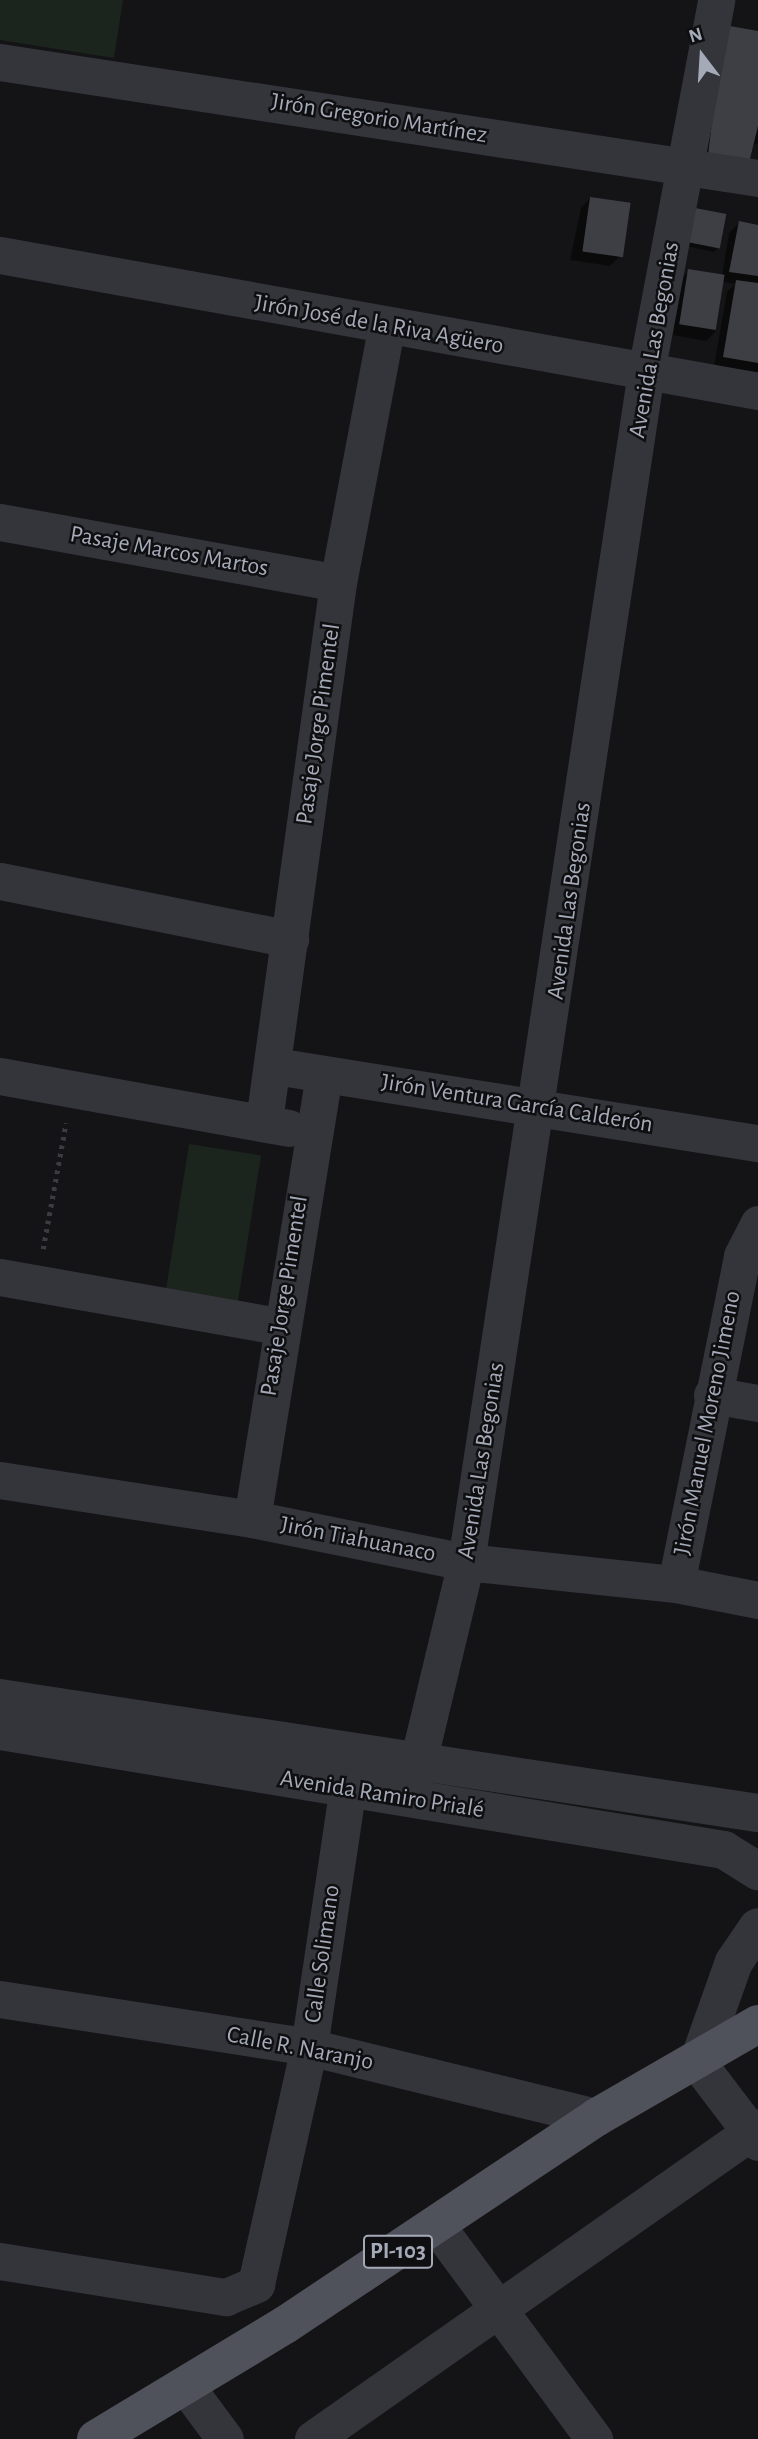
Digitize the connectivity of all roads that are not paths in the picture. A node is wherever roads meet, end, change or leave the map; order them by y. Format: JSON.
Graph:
{"nodes":[{"id":1,"x":716,"y":0,"type":"edge"},
{"id":2,"x":0,"y":62,"type":"edge"},
{"id":3,"x":687,"y":165,"type":"junction"},
{"id":4,"x":758,"y":178,"type":"edge"},
{"id":5,"x":0,"y":255,"type":"edge"},
{"id":6,"x":386,"y":328,"type":"junction"},
{"id":7,"x":646,"y":372,"type":"junction"},
{"id":8,"x":758,"y":391,"type":"edge"},
{"id":9,"x":0,"y":522,"type":"edge"},
{"id":10,"x":338,"y":583,"type":"junction"},
{"id":11,"x":0,"y":881,"type":"edge"},
{"id":12,"x":290,"y":939,"type":"junction"},
{"id":13,"x":275,"y":1066,"type":"junction"},
{"id":14,"x":324,"y":1074,"type":"junction"},
{"id":15,"x":0,"y":1076,"type":"edge"},
{"id":16,"x":540,"y":1105,"type":"junction"},
{"id":17,"x":264,"y":1121,"type":"junction"},
{"id":18,"x":310,"y":1134,"type":"junction"},
{"id":19,"x":758,"y":1143,"type":"edge"},
{"id":20,"x":758,"y":1224,"type":"edge"},
{"id":21,"x":0,"y":1277,"type":"edge"},
{"id":22,"x":279,"y":1326,"type":"junction"},
{"id":23,"x":712,"y":1395,"type":"junction"},
{"id":24,"x":758,"y":1403,"type":"edge"},
{"id":25,"x":0,"y":1480,"type":"edge"},
{"id":26,"x":252,"y":1519,"type":"junction"},
{"id":27,"x":466,"y":1562,"type":"junction"},
{"id":28,"x":676,"y":1584,"type":"junction"},
{"id":29,"x":758,"y":1600,"type":"edge"},
{"id":30,"x":0,"y":1698,"type":"edge"},
{"id":31,"x":0,"y":1731,"type":"edge"},
{"id":32,"x":353,"y":1754,"type":"junction"},
{"id":33,"x":417,"y":1761,"type":"junction"},
{"id":34,"x":346,"y":1791,"type":"junction"},
{"id":35,"x":409,"y":1798,"type":"junction"},
{"id":36,"x":758,"y":1814,"type":"edge"},
{"id":37,"x":758,"y":1871,"type":"edge"},
{"id":38,"x":758,"y":1927,"type":"edge"},
{"id":39,"x":0,"y":1999,"type":"edge"},
{"id":40,"x":758,"y":2024,"type":"edge"},
{"id":41,"x":309,"y":2047,"type":"junction"},
{"id":42,"x":698,"y":2063,"type":"junction"},
{"id":43,"x":597,"y":2117,"type":"junction"},
{"id":44,"x":755,"y":2134,"type":"edge"},
{"id":45,"x":437,"y":2226,"type":"junction"},
{"id":46,"x":0,"y":2261,"type":"edge"},
{"id":47,"x":499,"y":2310,"type":"junction"},
{"id":48,"x":185,"y":2385,"type":"junction"},
{"id":49,"x":96,"y":2439,"type":"edge"},
{"id":50,"x":225,"y":2439,"type":"edge"},
{"id":51,"x":313,"y":2439,"type":"edge"},
{"id":52,"x":594,"y":2439,"type":"edge"}],
"edges":[{"from":1,"to":3,"type":"street","name":"Avenida Las Begonias"},
{"from":2,"to":3,"type":"street","name":"Jirón Gregorio Martínez"},
{"from":3,"to":4,"type":"street","name":"Jirón Gregorio Martínez"},
{"from":3,"to":7,"type":"street","name":"Avenida Las Begonias"},
{"from":5,"to":6,"type":"street","name":"Jirón José de la Riva Agüero"},
{"from":6,"to":7,"type":"street","name":"Jirón José de la Riva Agüero"},
{"from":6,"to":10,"type":"street","name":"Pasaje Jorge Pimentel"},
{"from":7,"to":8,"type":"street","name":"Jirón José de la Riva Agüero"},
{"from":7,"to":16,"type":"street","name":"Avenida Las Begonias"},
{"from":9,"to":10,"type":"street","name":"Pasaje Marcos Martos"},
{"from":10,"to":12,"type":"street","name":"Pasaje Jorge Pimentel"},
{"from":11,"to":12,"type":"street"},
{"from":12,"to":13,"type":"street","name":"Pasaje Jorge Pimentel"},
{"from":13,"to":14,"type":"street","name":"Jirón Ventura García Calderón"},
{"from":13,"to":17,"type":"street","name":"Pasaje Jorge Pimentel"},
{"from":14,"to":16,"type":"street","name":"Jirón Ventura García Calderón"},
{"from":14,"to":18,"type":"street","name":"Pasaje Jorge Pimentel"},
{"from":15,"to":17,"type":"street"},
{"from":16,"to":19,"type":"street","name":"Jirón Ventura García Calderón"},
{"from":16,"to":27,"type":"street","name":"Avenida Las Begonias"},
{"from":17,"to":18,"type":"street"},
{"from":18,"to":22,"type":"street","name":"Pasaje Jorge Pimentel"},
{"from":20,"to":23,"type":"street","name":"Jirón Manuel Moreno Jimeno"},
{"from":21,"to":22,"type":"street"},
{"from":22,"to":26,"type":"street","name":"Pasaje Jorge Pimentel"},
{"from":23,"to":24,"type":"street"},
{"from":23,"to":28,"type":"street","name":"Jirón Manuel Moreno Jimeno"},
{"from":25,"to":26,"type":"street","name":"Jirón Tiahuanaco"},
{"from":26,"to":27,"type":"street","name":"Jirón Tiahuanaco"},
{"from":27,"to":28,"type":"street","name":"Jirón Tiahuanaco"},
{"from":27,"to":33,"type":"street","name":"Avenida Las Begonias"},
{"from":28,"to":29,"type":"street","name":"Jirón Tiahuanaco"},
{"from":30,"to":32,"type":"street","name":"Avenida Ramiro Prialé"},
{"from":31,"to":34,"type":"street","name":"Avenida Ramiro Prialé"},
{"from":32,"to":33,"type":"street","name":"Avenida Ramiro Prialé"},
{"from":32,"to":34,"type":"street","name":"Calle Solimano"},
{"from":33,"to":35,"type":"street","name":"Avenida Las Begonias"},
{"from":33,"to":36,"type":"street","name":"Avenida Ramiro Prialé"},
{"from":34,"to":35,"type":"street","name":"Avenida Ramiro Prialé"},
{"from":34,"to":41,"type":"street","name":"Calle Solimano"},
{"from":35,"to":37,"type":"street","name":"Avenida Ramiro Prialé"},
{"from":38,"to":42,"type":"street"},
{"from":39,"to":41,"type":"street","name":"Calle R. Naranjo"},
{"from":40,"to":42,"type":"main road","number":"PI-103"},
{"from":41,"to":43,"type":"street","name":"Calle R. Naranjo"},
{"from":41,"to":46,"type":"street","name":"Calle Solimano"},
{"from":42,"to":43,"type":"main road","number":"PI-103"},
{"from":42,"to":44,"type":"street"},
{"from":43,"to":45,"type":"main road","number":"PI-103"},
{"from":44,"to":47,"type":"street"},
{"from":45,"to":47,"type":"street"},
{"from":45,"to":48,"type":"main road","number":"PI-103"},
{"from":47,"to":51,"type":"street"},
{"from":47,"to":52,"type":"street"},
{"from":48,"to":49,"type":"main road","number":"PI-103"},
{"from":48,"to":50,"type":"street"}]}
